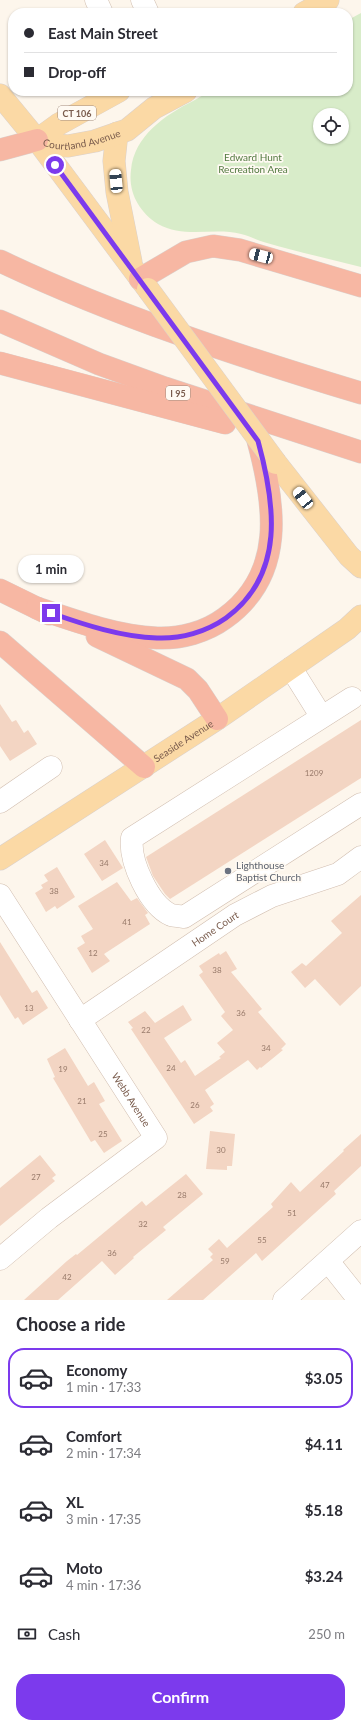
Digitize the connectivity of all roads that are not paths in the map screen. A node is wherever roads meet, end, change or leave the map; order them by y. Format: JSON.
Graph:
{"nodes":[{"id":1,"x":328,"y":0,"type":"edge"},
{"id":2,"x":313,"y":8,"type":"edge"},
{"id":3,"x":0,"y":95,"type":"edge"},
{"id":4,"x":110,"y":96,"type":"edge"},
{"id":5,"x":177,"y":96,"type":"edge"},
{"id":6,"x":117,"y":133,"type":"junction"},
{"id":7,"x":37,"y":140,"type":"junction"},
{"id":8,"x":0,"y":150,"type":"edge"},
{"id":9,"x":0,"y":261,"type":"edge"},
{"id":10,"x":140,"y":279,"type":"junction"},
{"id":11,"x":361,"y":286,"type":"edge"},
{"id":12,"x":0,"y":321,"type":"edge"},
{"id":13,"x":0,"y":363,"type":"edge"},
{"id":14,"x":361,"y":393,"type":"edge"},
{"id":15,"x":258,"y":441,"type":"junction"},
{"id":16,"x":361,"y":452,"type":"edge"},
{"id":17,"x":361,"y":460,"type":"edge"},
{"id":18,"x":361,"y":567,"type":"edge"},
{"id":19,"x":0,"y":590,"type":"edge"},
{"id":20,"x":37,"y":608,"type":"junction"},
{"id":21,"x":361,"y":616,"type":"edge"},
{"id":22,"x":0,"y":642,"type":"edge"},
{"id":23,"x":291,"y":668,"type":"junction"},
{"id":24,"x":352,"y":698,"type":"dead end"},
{"id":25,"x":321,"y":716,"type":"junction"},
{"id":26,"x":217,"y":719,"type":"junction"},
{"id":27,"x":51,"y":767,"type":"dead end"},
{"id":28,"x":144,"y":767,"type":"junction"},
{"id":29,"x":0,"y":802,"type":"edge"},
{"id":30,"x":361,"y":804,"type":"edge"},
{"id":31,"x":361,"y":857,"type":"edge"},
{"id":32,"x":0,"y":859,"type":"edge"},
{"id":33,"x":0,"y":895,"type":"edge"},
{"id":34,"x":80,"y":1020,"type":"junction"},
{"id":35,"x":361,"y":1231,"type":"edge"},
{"id":36,"x":0,"y":1259,"type":"edge"},
{"id":37,"x":328,"y":1261,"type":"junction"},
{"id":38,"x":284,"y":1300,"type":"edge"},
{"id":39,"x":360,"y":1300,"type":"edge"}],
"edges":[{"from":1,"to":2,"type":"main road"},
{"from":3,"to":7,"type":"main road"},
{"from":4,"to":7,"type":"main road","name":"Courtland Avenue","number":"CT 106"},
{"from":5,"to":6,"type":"main road","name":"Courtland Avenue"},
{"from":6,"to":7,"type":"main road","name":"Courtland Avenue"},
{"from":6,"to":10,"type":"main road"},
{"from":7,"to":8,"type":"highway"},
{"from":7,"to":10,"type":"main road"},
{"from":9,"to":14,"type":"highway"},
{"from":10,"to":11,"type":"highway"},
{"from":10,"to":15,"type":"main road","bridge":true},
{"from":12,"to":16,"type":"highway","number":"I 95"},
{"from":13,"to":17,"type":"highway"},
{"from":15,"to":18,"type":"main road","bridge":true},
{"from":15,"to":20,"type":"highway"},
{"from":19,"to":20,"type":"highway"},
{"from":20,"to":26,"type":"highway"},
{"from":21,"to":23,"type":"main road","name":"Seaside Avenue"},
{"from":22,"to":28,"type":"highway"},
{"from":23,"to":25,"type":"street"},
{"from":23,"to":26,"type":"main road","name":"Seaside Avenue"},
{"from":24,"to":25,"type":"street"},
{"from":25,"to":30,"type":"street"},
{"from":26,"to":28,"type":"main road","name":"Seaside Avenue"},
{"from":27,"to":29,"type":"street"},
{"from":28,"to":32,"type":"main road","name":"Seaside Avenue"},
{"from":31,"to":34,"type":"street","name":"Home Court"},
{"from":33,"to":34,"type":"street","name":"Webb Avenue"},
{"from":34,"to":36,"type":"street","name":"Webb Avenue"},
{"from":35,"to":37,"type":"street"},
{"from":37,"to":38,"type":"street"},
{"from":37,"to":39,"type":"street"}]}
